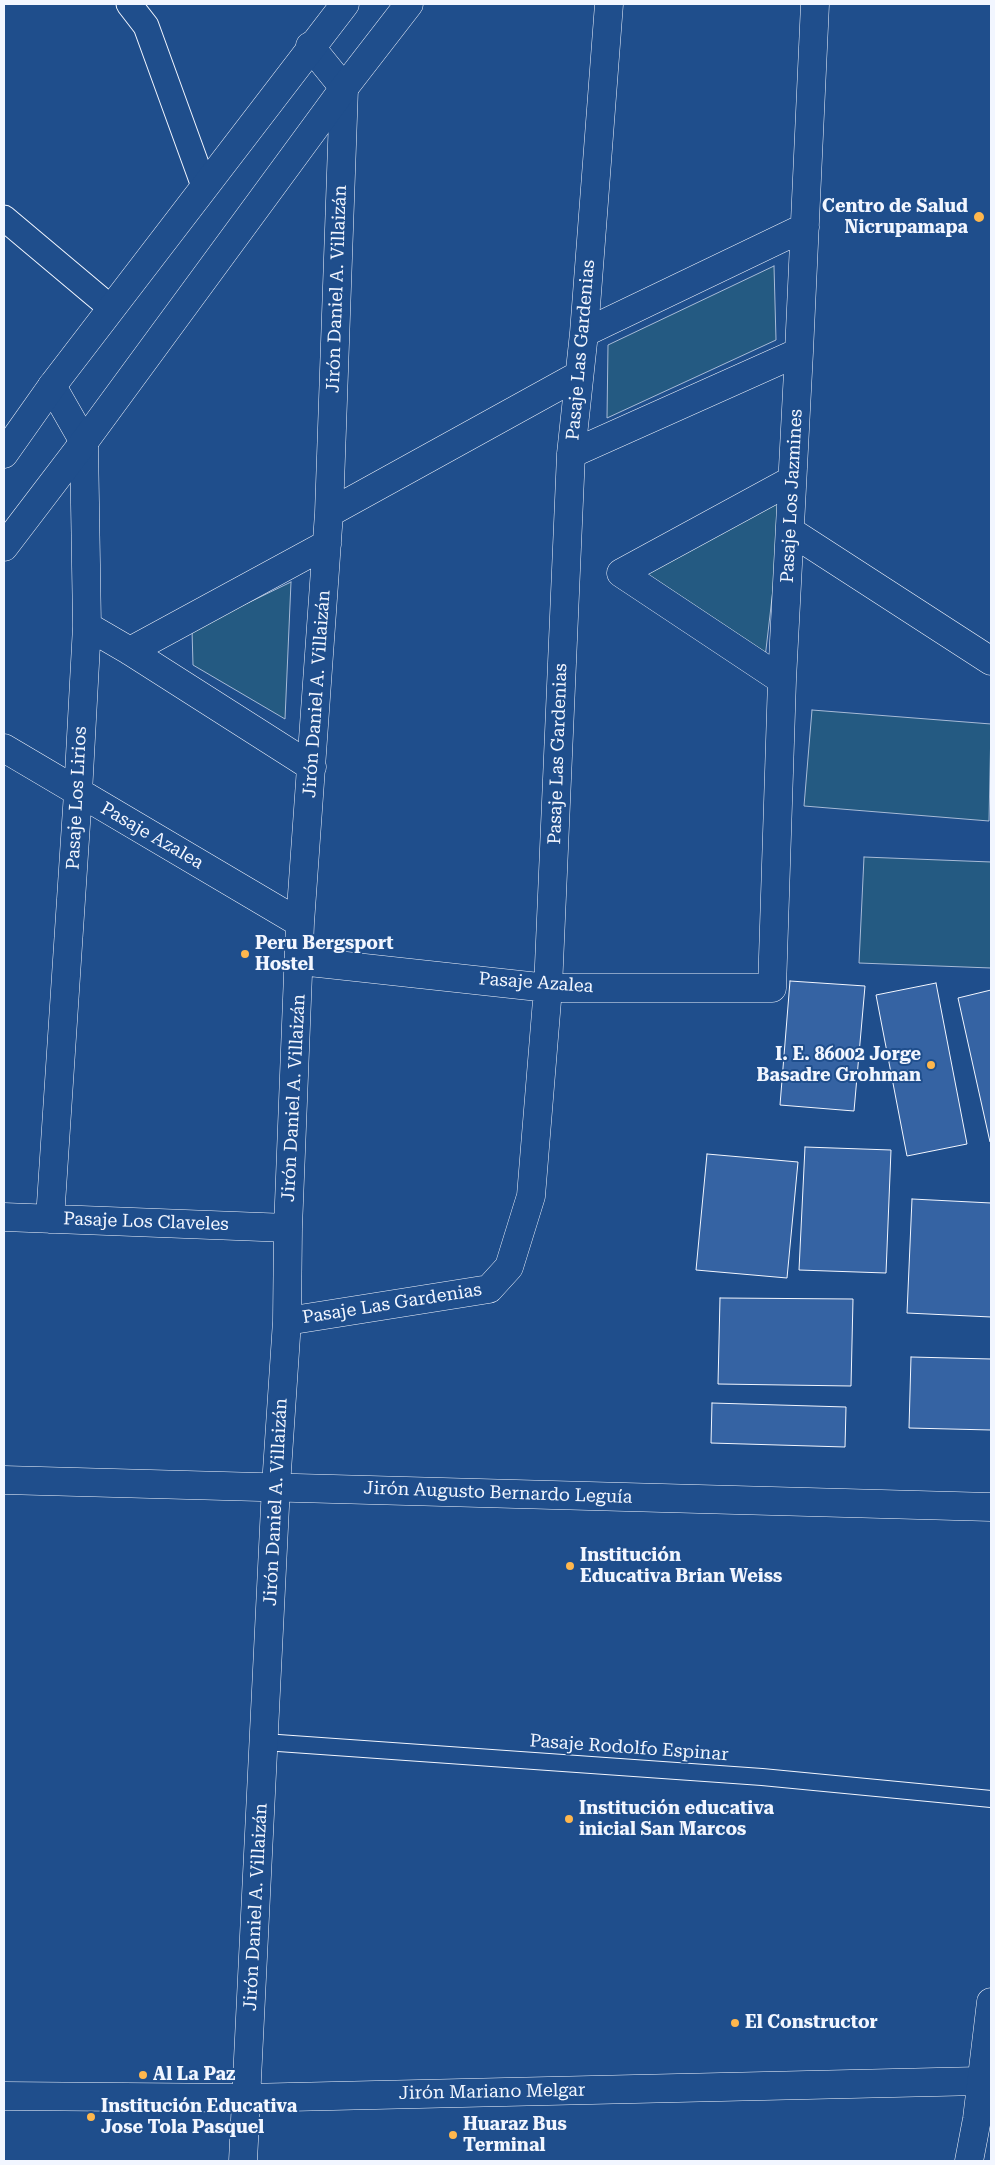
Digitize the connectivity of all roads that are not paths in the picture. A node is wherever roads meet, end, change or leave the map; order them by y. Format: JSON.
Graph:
{"nodes":[{"id":1,"x":129,"y":4,"type":"edge"},
{"id":2,"x":344,"y":4,"type":"edge"},
{"id":3,"x":409,"y":4,"type":"edge"},
{"id":4,"x":609,"y":4,"type":"edge"},
{"id":5,"x":815,"y":4,"type":"edge"},
{"id":6,"x":310,"y":46,"type":"junction"},
{"id":7,"x":344,"y":88,"type":"junction"},
{"id":8,"x":204,"y":186,"type":"junction"},
{"id":9,"x":4,"y":218,"type":"edge"},
{"id":10,"x":805,"y":227,"type":"junction"},
{"id":11,"x":111,"y":308,"type":"junction"},
{"id":12,"x":584,"y":333,"type":"junction"},
{"id":13,"x":800,"y":352,"type":"junction"},
{"id":14,"x":579,"y":375,"type":"junction"},
{"id":15,"x":52,"y":386,"type":"junction"},
{"id":16,"x":84,"y":442,"type":"junction"},
{"id":17,"x":4,"y":454,"type":"edge"},
{"id":18,"x":571,"y":454,"type":"junction"},
{"id":19,"x":792,"y":480,"type":"junction"},
{"id":20,"x":329,"y":513,"type":"junction"},
{"id":21,"x":790,"y":531,"type":"junction"},
{"id":22,"x":327,"y":544,"type":"junction"},
{"id":23,"x":4,"y":547,"type":"edge"},
{"id":24,"x":87,"y":626,"type":"junction"},
{"id":25,"x":130,"y":651,"type":"junction"},
{"id":26,"x":991,"y":661,"type":"edge"},
{"id":27,"x":782,"y":680,"type":"junction"},
{"id":28,"x":4,"y":748,"type":"edge"},
{"id":29,"x":312,"y":768,"type":"junction"},
{"id":30,"x":78,"y":793,"type":"junction"},
{"id":31,"x":300,"y":923,"type":"junction"},
{"id":32,"x":300,"y":961,"type":"junction"},
{"id":33,"x":548,"y":988,"type":"junction"},
{"id":34,"x":772,"y":988,"type":"joint"},
{"id":35,"x":4,"y":1217,"type":"edge"},
{"id":36,"x":50,"y":1219,"type":"junction"},
{"id":37,"x":288,"y":1228,"type":"junction"},
{"id":38,"x":287,"y":1321,"type":"junction"},
{"id":39,"x":4,"y":1480,"type":"edge"},
{"id":40,"x":276,"y":1486,"type":"junction"},
{"id":41,"x":991,"y":1506,"type":"edge"},
{"id":42,"x":264,"y":1742,"type":"junction"},
{"id":43,"x":991,"y":1799,"type":"edge"},
{"id":44,"x":991,"y":2002,"type":"edge"},
{"id":45,"x":980,"y":2081,"type":"junction"},
{"id":46,"x":4,"y":2096,"type":"edge"},
{"id":47,"x":246,"y":2098,"type":"junction"},
{"id":48,"x":984,"y":2119,"type":"edge"},
{"id":49,"x":243,"y":2161,"type":"edge"},
{"id":50,"x":969,"y":2161,"type":"edge"}],
"edges":[{"from":1,"to":8,"type":"street"},
{"from":2,"to":6,"type":"street"},
{"from":3,"to":7,"type":"street"},
{"from":4,"to":12,"type":"street","name":"Pasaje Las Gardenias"},
{"from":5,"to":10,"type":"street","name":"Pasaje Los Jazmines"},
{"from":6,"to":7,"type":"street"},
{"from":6,"to":8,"type":"street"},
{"from":7,"to":16,"type":"street"},
{"from":7,"to":20,"type":"street","name":"Jirón Daniel A. Villaizán"},
{"from":8,"to":11,"type":"street"},
{"from":9,"to":11,"type":"street"},
{"from":10,"to":12,"type":"street"},
{"from":10,"to":13,"type":"street","name":"Pasaje Los Jazmines"},
{"from":11,"to":15,"type":"street"},
{"from":12,"to":14,"type":"street","name":"Pasaje Las Gardenias"},
{"from":13,"to":18,"type":"street"},
{"from":13,"to":19,"type":"street","name":"Pasaje Los Jazmines"},
{"from":14,"to":18,"type":"street","name":"Pasaje Las Gardenias"},
{"from":14,"to":20,"type":"street"},
{"from":15,"to":16,"type":"street","name":"Pasaje Los Lirios"},
{"from":15,"to":17,"type":"street"},
{"from":16,"to":23,"type":"street"},
{"from":16,"to":24,"type":"street","name":"Pasaje Los Lirios"},
{"from":18,"to":33,"type":"street","name":"Pasaje Las Gardenias"},
{"from":19,"to":21,"type":"street","name":"Pasaje Los Jazmines"},
{"from":19,"to":27,"type":"street"},
{"from":20,"to":22,"type":"street","name":"Jirón Daniel A. Villaizán"},
{"from":21,"to":26,"type":"street"},
{"from":21,"to":27,"type":"street","name":"Pasaje Los Jazmines"},
{"from":22,"to":25,"type":"street"},
{"from":22,"to":29,"type":"street","name":"Jirón Daniel A. Villaizán"},
{"from":24,"to":25,"type":"street"},
{"from":24,"to":30,"type":"street","name":"Pasaje Los Lirios"},
{"from":25,"to":29,"type":"street"},
{"from":27,"to":34,"type":"street","name":"Pasaje Los Jazmines"},
{"from":28,"to":30,"type":"street","name":"Pasaje Azalea"},
{"from":29,"to":31,"type":"street","name":"Jirón Daniel A. Villaizán"},
{"from":30,"to":31,"type":"street","name":"Pasaje Azalea"},
{"from":30,"to":36,"type":"street","name":"Pasaje Los Lirios"},
{"from":31,"to":32,"type":"street","name":"Jirón Daniel A. Villaizán"},
{"from":32,"to":33,"type":"street","name":"Pasaje Azalea"},
{"from":32,"to":37,"type":"street","name":"Jirón Daniel A. Villaizán"},
{"from":33,"to":34,"type":"street","name":"Pasaje Azalea"},
{"from":33,"to":38,"type":"street","name":"Pasaje Las Gardenias"},
{"from":35,"to":36,"type":"street","name":"Pasaje Los Claveles"},
{"from":36,"to":37,"type":"street","name":"Pasaje Los Claveles"},
{"from":37,"to":38,"type":"street","name":"Jirón Daniel A. Villaizán"},
{"from":38,"to":40,"type":"street","name":"Jirón Daniel A. Villaizán"},
{"from":39,"to":40,"type":"street","name":"Jirón Augusto Bernardo Leguía"},
{"from":40,"to":41,"type":"street","name":"Jirón Augusto Bernardo Leguía"},
{"from":40,"to":42,"type":"street","name":"Jirón Daniel A. Villaizán"},
{"from":42,"to":43,"type":"lane","name":"Pasaje Rodolfo Espinar"},
{"from":42,"to":47,"type":"street","name":"Jirón Daniel A. Villaizán"},
{"from":44,"to":45,"type":"street"},
{"from":45,"to":47,"type":"street","name":"Jirón Mariano Melgar"},
{"from":45,"to":48,"type":"street"},
{"from":46,"to":47,"type":"street","name":"Jirón Mariano Melgar"},
{"from":47,"to":49,"type":"street","name":"Jirón Daniel A. Villaizán"},
{"from":48,"to":50,"type":"street"}]}
